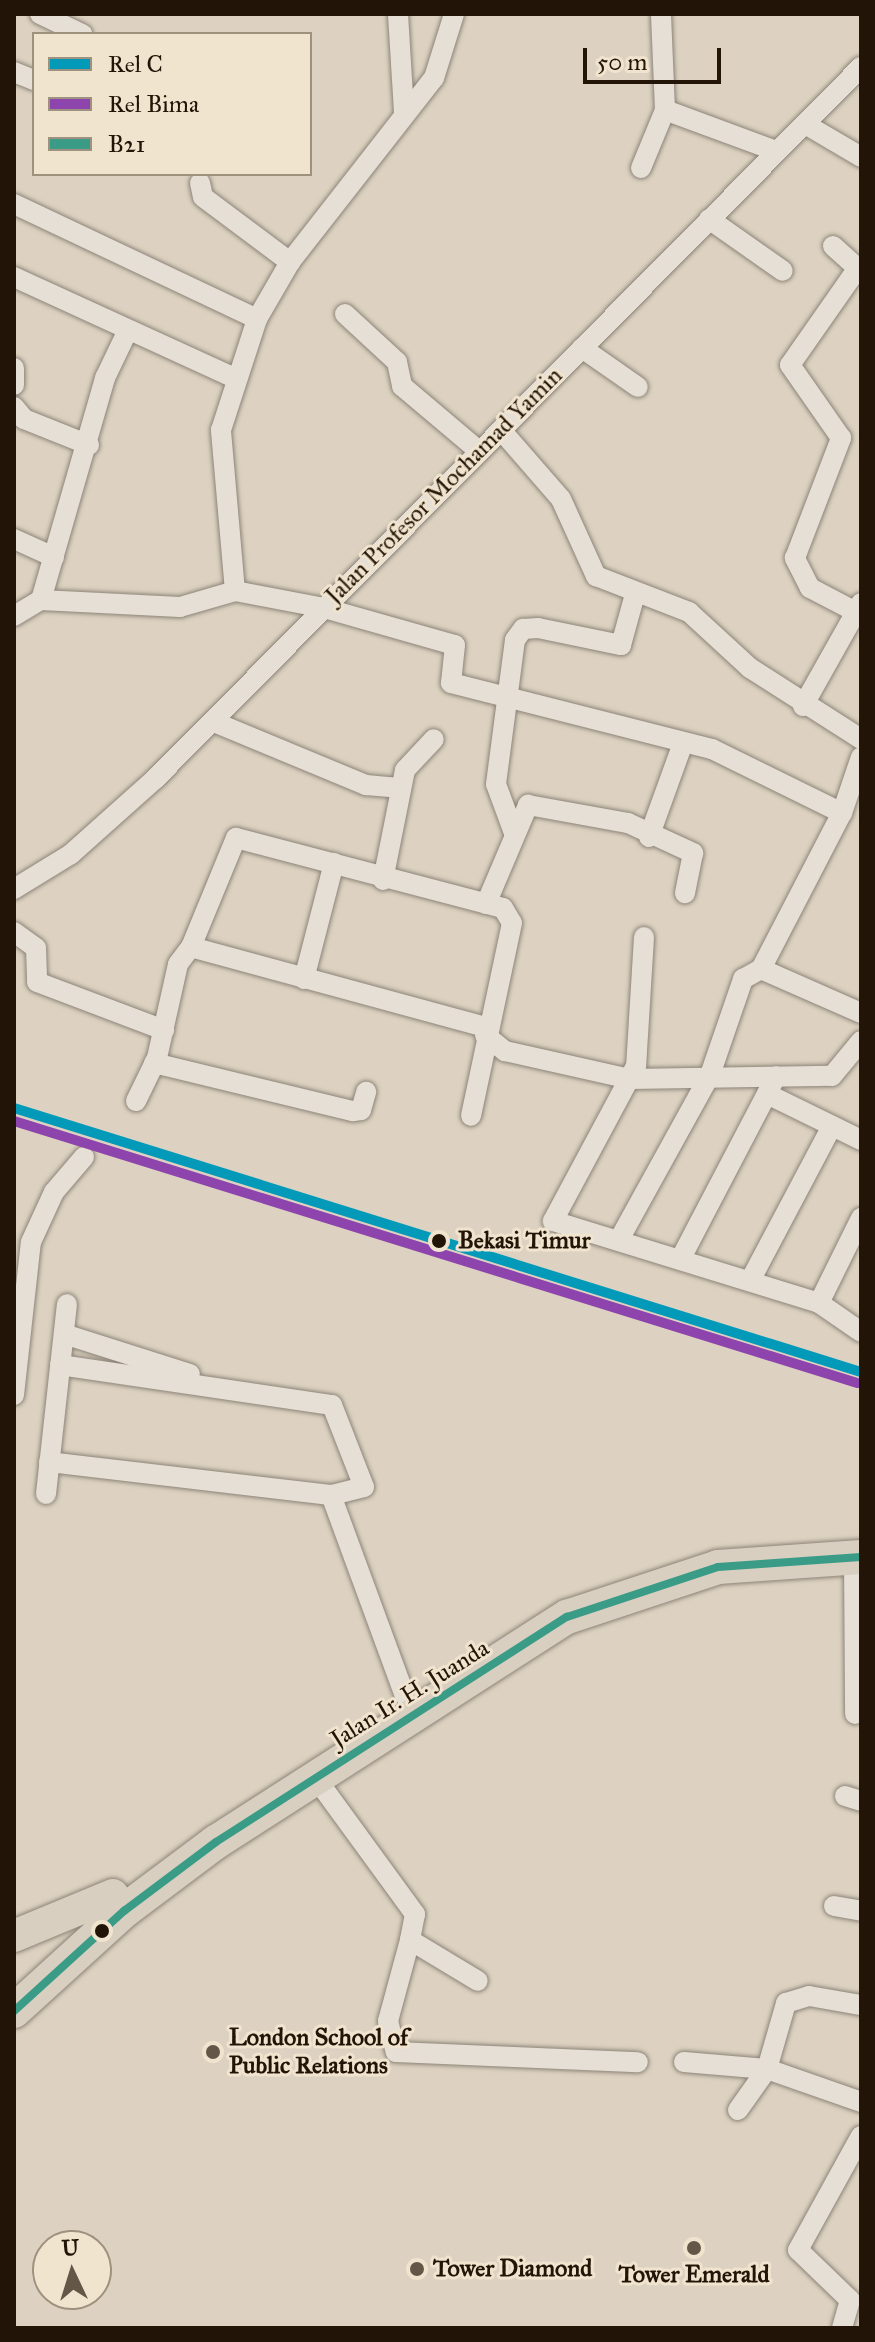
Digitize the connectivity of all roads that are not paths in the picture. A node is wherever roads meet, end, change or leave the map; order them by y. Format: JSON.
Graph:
{"nodes":[{"id":1,"x":40,"y":14,"type":"edge"},
{"id":2,"x":398,"y":14,"type":"edge"},
{"id":3,"x":454,"y":14,"type":"edge"},
{"id":4,"x":661,"y":14,"type":"edge"},
{"id":5,"x":78,"y":32,"type":"edge"},
{"id":6,"x":861,"y":67,"type":"edge"},
{"id":7,"x":665,"y":110,"type":"junction"},
{"id":8,"x":404,"y":113,"type":"junction"},
{"id":9,"x":805,"y":124,"type":"junction"},
{"id":10,"x":776,"y":151,"type":"junction"},
{"id":11,"x":861,"y":157,"type":"edge"},
{"id":12,"x":641,"y":168,"type":"dead end"},
{"id":13,"x":200,"y":183,"type":"dead end"},
{"id":14,"x":14,"y":204,"type":"edge"},
{"id":15,"x":709,"y":219,"type":"junction"},
{"id":16,"x":833,"y":246,"type":"dead end"},
{"id":17,"x":290,"y":262,"type":"junction"},
{"id":18,"x":859,"y":270,"type":"edge"},
{"id":19,"x":783,"y":271,"type":"dead end"},
{"id":20,"x":14,"y":277,"type":"edge"},
{"id":21,"x":345,"y":314,"type":"dead end"},
{"id":22,"x":257,"y":319,"type":"junction"},
{"id":23,"x":127,"y":332,"type":"junction"},
{"id":24,"x":582,"y":348,"type":"junction"},
{"id":25,"x":14,"y":368,"type":"edge"},
{"id":26,"x":235,"y":378,"type":"junction"},
{"id":27,"x":14,"y":385,"type":"edge"},
{"id":28,"x":638,"y":387,"type":"dead end"},
{"id":29,"x":14,"y":407,"type":"edge"},
{"id":30,"x":501,"y":430,"type":"junction"},
{"id":31,"x":89,"y":445,"type":"junction"},
{"id":32,"x":479,"y":451,"type":"junction"},
{"id":33,"x":14,"y":539,"type":"edge"},
{"id":34,"x":54,"y":557,"type":"junction"},
{"id":35,"x":235,"y":591,"type":"junction"},
{"id":36,"x":635,"y":594,"type":"junction"},
{"id":37,"x":41,"y":600,"type":"junction"},
{"id":38,"x":324,"y":608,"type":"junction"},
{"id":39,"x":14,"y":616,"type":"edge"},
{"id":40,"x":856,"y":620,"type":"edge"},
{"id":41,"x":509,"y":695,"type":"junction"},
{"id":42,"x":803,"y":706,"type":"junction"},
{"id":43,"x":214,"y":722,"type":"junction"},
{"id":44,"x":434,"y":739,"type":"dead end"},
{"id":45,"x":861,"y":739,"type":"edge"},
{"id":46,"x":683,"y":743,"type":"junction"},
{"id":47,"x":861,"y":757,"type":"edge"},
{"id":48,"x":399,"y":788,"type":"junction"},
{"id":49,"x":842,"y":813,"type":"junction"},
{"id":50,"x":514,"y":833,"type":"junction"},
{"id":51,"x":649,"y":837,"type":"junction"},
{"id":52,"x":334,"y":863,"type":"junction"},
{"id":53,"x":383,"y":880,"type":"junction"},
{"id":54,"x":14,"y":889,"type":"edge"},
{"id":55,"x":685,"y":893,"type":"dead end"},
{"id":56,"x":486,"y":904,"type":"junction"},
{"id":57,"x":14,"y":932,"type":"edge"},
{"id":58,"x":644,"y":937,"type":"dead end"},
{"id":59,"x":191,"y":947,"type":"junction"},
{"id":60,"x":761,"y":969,"type":"junction"},
{"id":61,"x":304,"y":979,"type":"junction"},
{"id":62,"x":861,"y":1013,"type":"edge"},
{"id":63,"x":164,"y":1030,"type":"junction"},
{"id":64,"x":486,"y":1031,"type":"junction"},
{"id":65,"x":861,"y":1041,"type":"edge"},
{"id":66,"x":154,"y":1063,"type":"junction"},
{"id":67,"x":853,"y":1068,"type":"edge"},
{"id":68,"x":710,"y":1075,"type":"junction"},
{"id":69,"x":630,"y":1079,"type":"junction"},
{"id":70,"x":772,"y":1085,"type":"junction"},
{"id":71,"x":366,"y":1092,"type":"dead end"},
{"id":72,"x":136,"y":1101,"type":"dead end"},
{"id":73,"x":471,"y":1116,"type":"dead end"},
{"id":74,"x":832,"y":1126,"type":"junction"},
{"id":75,"x":861,"y":1140,"type":"edge"},
{"id":76,"x":84,"y":1157,"type":"dead end"},
{"id":77,"x":861,"y":1218,"type":"edge"},
{"id":78,"x":620,"y":1238,"type":"junction"},
{"id":79,"x":681,"y":1258,"type":"junction"},
{"id":80,"x":21,"y":1260,"type":"edge"},
{"id":81,"x":751,"y":1279,"type":"junction"},
{"id":82,"x":819,"y":1303,"type":"junction"},
{"id":83,"x":67,"y":1304,"type":"dead end"},
{"id":84,"x":861,"y":1332,"type":"edge"},
{"id":85,"x":64,"y":1334,"type":"junction"},
{"id":86,"x":60,"y":1365,"type":"junction"},
{"id":87,"x":248,"y":1392,"type":"junction"},
{"id":88,"x":14,"y":1395,"type":"edge"},
{"id":89,"x":49,"y":1462,"type":"junction"},
{"id":90,"x":46,"y":1494,"type":"dead end"},
{"id":91,"x":331,"y":1495,"type":"junction"},
{"id":92,"x":859,"y":1551,"type":"edge"},
{"id":93,"x":564,"y":1609,"type":"junction"},
{"id":94,"x":405,"y":1696,"type":"junction"},
{"id":95,"x":855,"y":1714,"type":"dead end"},
{"id":96,"x":315,"y":1777,"type":"junction"},
{"id":97,"x":119,"y":1903,"type":"junction"},
{"id":98,"x":834,"y":1906,"type":"dead end"},
{"id":99,"x":861,"y":1911,"type":"edge"},
{"id":100,"x":14,"y":1936,"type":"edge"},
{"id":101,"x":410,"y":1940,"type":"junction"},
{"id":102,"x":14,"y":1978,"type":"edge"},
{"id":103,"x":478,"y":1981,"type":"dead end"},
{"id":104,"x":861,"y":2005,"type":"edge"},
{"id":105,"x":14,"y":2011,"type":"edge"},
{"id":106,"x":638,"y":2062,"type":"dead end"},
{"id":107,"x":684,"y":2062,"type":"dead end"},
{"id":108,"x":767,"y":2069,"type":"junction"},
{"id":109,"x":861,"y":2102,"type":"edge"},
{"id":110,"x":738,"y":2110,"type":"dead end"},
{"id":111,"x":861,"y":2136,"type":"edge"},
{"id":112,"x":855,"y":2169,"type":"edge"},
{"id":113,"x":842,"y":2328,"type":"edge"}],
"edges":[{"from":1,"to":5,"type":"street"},
{"from":2,"to":8,"type":"street"},
{"from":3,"to":8,"type":"street"},
{"from":4,"to":7,"type":"street"},
{"from":6,"to":9,"type":"street","name":"Jalan Profesor Mochamad Yamin"},
{"from":7,"to":10,"type":"street"},
{"from":7,"to":12,"type":"street"},
{"from":8,"to":17,"type":"street"},
{"from":9,"to":10,"type":"street","name":"Jalan Profesor Mochamad Yamin"},
{"from":9,"to":11,"type":"street"},
{"from":10,"to":15,"type":"street","name":"Jalan Profesor Mochamad Yamin"},
{"from":13,"to":17,"type":"street"},
{"from":14,"to":22,"type":"street"},
{"from":15,"to":19,"type":"street"},
{"from":15,"to":24,"type":"street","name":"Jalan Profesor Mochamad Yamin"},
{"from":16,"to":18,"type":"street"},
{"from":17,"to":22,"type":"street"},
{"from":18,"to":40,"type":"street"},
{"from":20,"to":23,"type":"street"},
{"from":21,"to":32,"type":"street"},
{"from":22,"to":26,"type":"street"},
{"from":23,"to":26,"type":"street"},
{"from":23,"to":31,"type":"street"},
{"from":24,"to":28,"type":"street"},
{"from":24,"to":30,"type":"street","name":"Jalan Profesor Mochamad Yamin"},
{"from":25,"to":27,"type":"street"},
{"from":26,"to":35,"type":"street"},
{"from":29,"to":31,"type":"street"},
{"from":30,"to":32,"type":"street","name":"Jalan Profesor Mochamad Yamin"},
{"from":30,"to":36,"type":"street"},
{"from":31,"to":34,"type":"street"},
{"from":32,"to":38,"type":"street","name":"Jalan Profesor Mochamad Yamin"},
{"from":33,"to":34,"type":"street"},
{"from":34,"to":37,"type":"street"},
{"from":35,"to":37,"type":"street"},
{"from":35,"to":38,"type":"street"},
{"from":36,"to":41,"type":"street"},
{"from":36,"to":42,"type":"street"},
{"from":37,"to":39,"type":"street"},
{"from":38,"to":41,"type":"street"},
{"from":38,"to":43,"type":"street","name":"Jalan Profesor Mochamad Yamin"},
{"from":40,"to":42,"type":"street"},
{"from":41,"to":46,"type":"street"},
{"from":41,"to":50,"type":"street"},
{"from":42,"to":45,"type":"street"},
{"from":43,"to":48,"type":"street"},
{"from":43,"to":54,"type":"street","name":"Jalan Profesor Mochamad Yamin"},
{"from":44,"to":48,"type":"street"},
{"from":46,"to":49,"type":"street"},
{"from":46,"to":51,"type":"street"},
{"from":47,"to":49,"type":"street"},
{"from":48,"to":53,"type":"street"},
{"from":49,"to":60,"type":"street"},
{"from":50,"to":51,"type":"street"},
{"from":50,"to":56,"type":"street"},
{"from":51,"to":55,"type":"street"},
{"from":52,"to":53,"type":"street"},
{"from":52,"to":59,"type":"street"},
{"from":52,"to":61,"type":"street"},
{"from":53,"to":56,"type":"street"},
{"from":56,"to":64,"type":"street"},
{"from":57,"to":63,"type":"street"},
{"from":58,"to":69,"type":"street"},
{"from":59,"to":61,"type":"street"},
{"from":59,"to":63,"type":"street"},
{"from":60,"to":62,"type":"street"},
{"from":60,"to":68,"type":"street"},
{"from":61,"to":64,"type":"street"},
{"from":63,"to":66,"type":"street"},
{"from":64,"to":69,"type":"street"},
{"from":64,"to":73,"type":"street"},
{"from":65,"to":67,"type":"street"},
{"from":66,"to":71,"type":"street"},
{"from":66,"to":72,"type":"street"},
{"from":67,"to":70,"type":"street"},
{"from":68,"to":69,"type":"street"},
{"from":68,"to":70,"type":"street"},
{"from":68,"to":78,"type":"street"},
{"from":69,"to":78,"type":"street"},
{"from":70,"to":74,"type":"street"},
{"from":70,"to":79,"type":"street"},
{"from":74,"to":75,"type":"street"},
{"from":74,"to":81,"type":"street"},
{"from":76,"to":80,"type":"street"},
{"from":77,"to":82,"type":"street"},
{"from":78,"to":79,"type":"street"},
{"from":79,"to":81,"type":"street"},
{"from":80,"to":88,"type":"street"},
{"from":81,"to":82,"type":"street"},
{"from":82,"to":84,"type":"street"},
{"from":83,"to":85,"type":"street"},
{"from":85,"to":86,"type":"street"},
{"from":85,"to":87,"type":"street"},
{"from":86,"to":87,"type":"street"},
{"from":86,"to":89,"type":"street"},
{"from":87,"to":91,"type":"street"},
{"from":89,"to":90,"type":"street"},
{"from":89,"to":91,"type":"street"},
{"from":91,"to":94,"type":"street"},
{"from":92,"to":93,"type":"highway","name":"Jalan Ir. H. Juanda"},
{"from":92,"to":95,"type":"street"},
{"from":93,"to":94,"type":"highway","name":"Jalan Ir. H. Juanda"},
{"from":93,"to":96,"type":"highway","name":"Jalan Ir. H. Juanda"},
{"from":94,"to":97,"type":"highway","name":"Jalan Ir. H. Juanda"},
{"from":96,"to":97,"type":"highway","name":"Jalan Ir. H. Juanda"},
{"from":96,"to":101,"type":"street"},
{"from":97,"to":100,"type":"main road"},
{"from":97,"to":102,"type":"highway","name":"Jalan Ir. H. Juanda"},
{"from":97,"to":105,"type":"highway"},
{"from":98,"to":99,"type":"street"},
{"from":101,"to":103,"type":"street"},
{"from":101,"to":106,"type":"street"},
{"from":104,"to":108,"type":"street"},
{"from":107,"to":108,"type":"street"},
{"from":108,"to":109,"type":"street"},
{"from":108,"to":110,"type":"street"},
{"from":111,"to":112,"type":"street"},
{"from":112,"to":113,"type":"street"}]}
